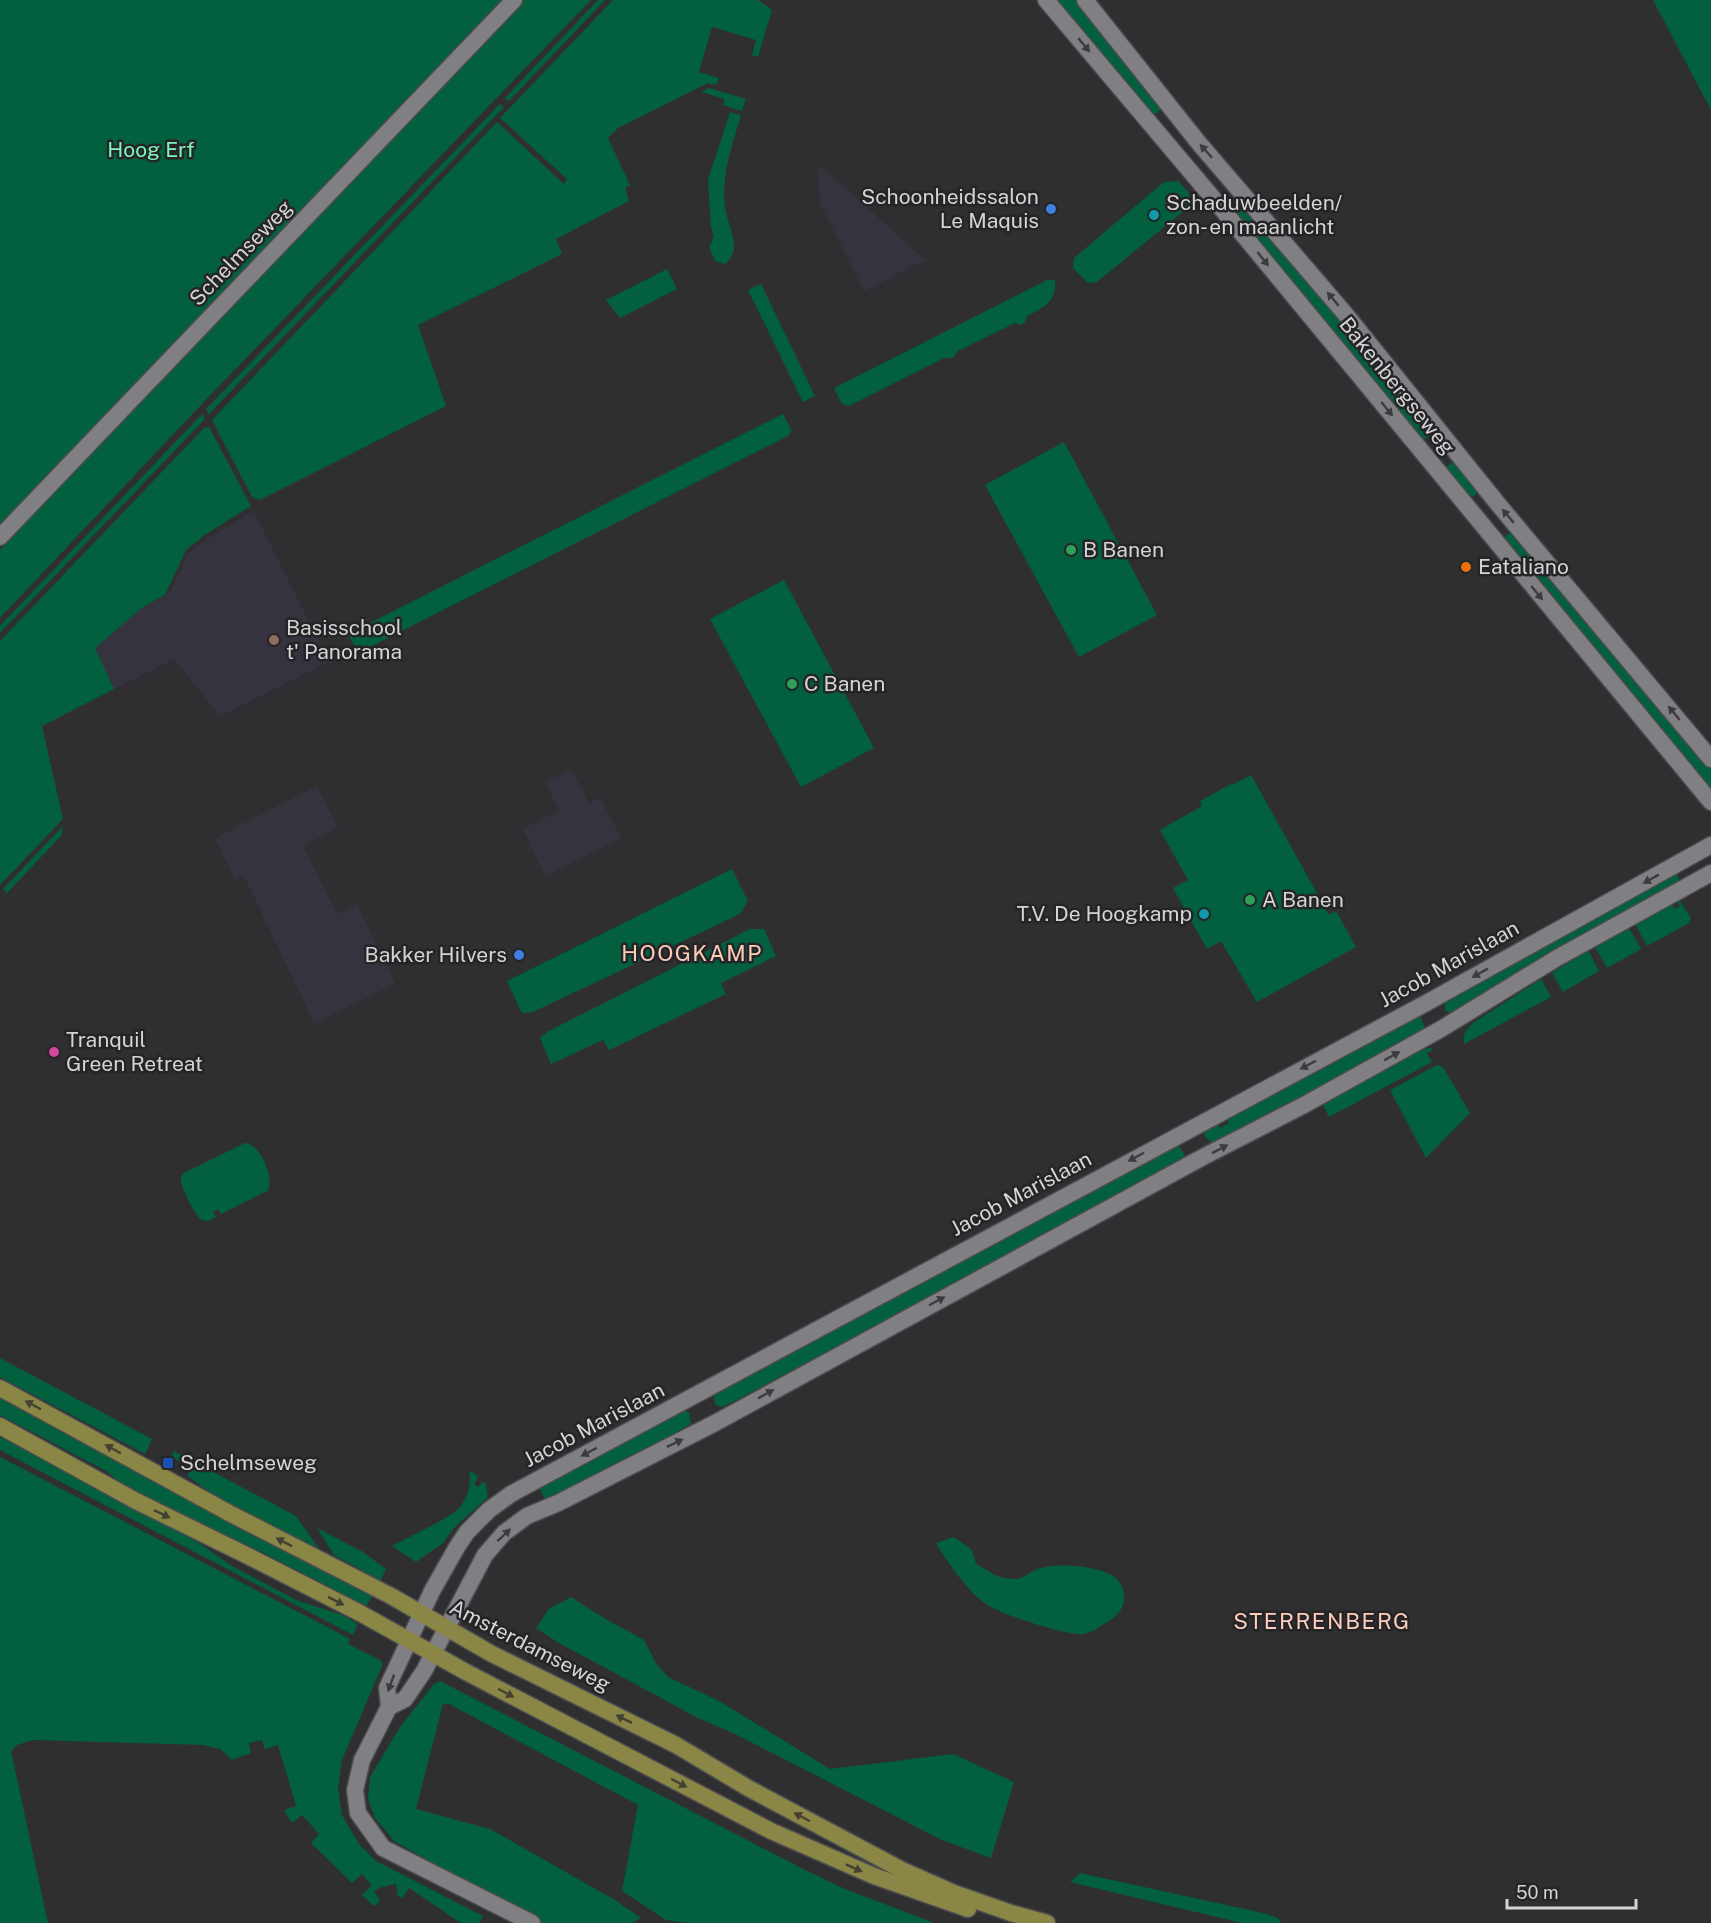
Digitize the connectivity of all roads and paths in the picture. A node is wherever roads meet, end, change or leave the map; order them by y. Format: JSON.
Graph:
{"nodes":[{"id":1,"x":514,"y":0,"type":"edge"},
{"id":2,"x":1046,"y":0,"type":"edge"},
{"id":3,"x":1085,"y":0,"type":"edge"},
{"id":4,"x":0,"y":537,"type":"edge"},
{"id":5,"x":1711,"y":759,"type":"edge"},
{"id":6,"x":1711,"y":802,"type":"edge"},
{"id":7,"x":1711,"y":845,"type":"edge"},
{"id":8,"x":1711,"y":873,"type":"edge"},
{"id":9,"x":0,"y":1388,"type":"edge"},
{"id":10,"x":0,"y":1426,"type":"edge"},
{"id":11,"x":422,"y":1614,"type":"junction"},
{"id":12,"x":446,"y":1629,"type":"junction"},
{"id":13,"x":409,"y":1641,"type":"junction"},
{"id":14,"x":433,"y":1654,"type":"junction"},
{"id":15,"x":389,"y":1707,"type":"junction"},
{"id":16,"x":532,"y":1923,"type":"edge"},
{"id":17,"x":1012,"y":1923,"type":"edge"},
{"id":18,"x":1047,"y":1923,"type":"edge"}],
"edges":[{"from":1,"to":4,"type":"street","name":"Schelmseweg"},
{"from":2,"to":6,"type":"street","name":"Bakenbergseweg","one_way":true},
{"from":5,"to":3,"type":"street","name":"Bakenbergseweg","one_way":true},
{"from":7,"to":11,"type":"street","name":"Jacob Marislaan","one_way":true},
{"from":12,"to":8,"type":"street","one_way":true},
{"from":11,"to":9,"type":"main road","name":"Amsterdamseweg","one_way":true},
{"from":10,"to":13,"type":"main road","one_way":true},
{"from":11,"to":12,"type":"main road","name":"Amsterdamseweg"},
{"from":11,"to":13,"type":"street","name":"Jacob Marislaan"},
{"from":12,"to":14,"type":"street"},
{"from":18,"to":12,"type":"main road","name":"Amsterdamseweg","one_way":true},
{"from":13,"to":14,"type":"main road"},
{"from":13,"to":15,"type":"street","name":"Jacob Marislaan","one_way":true},
{"from":14,"to":15,"type":"street"},
{"from":14,"to":17,"type":"main road","one_way":true},
{"from":15,"to":16,"type":"street"}]}
